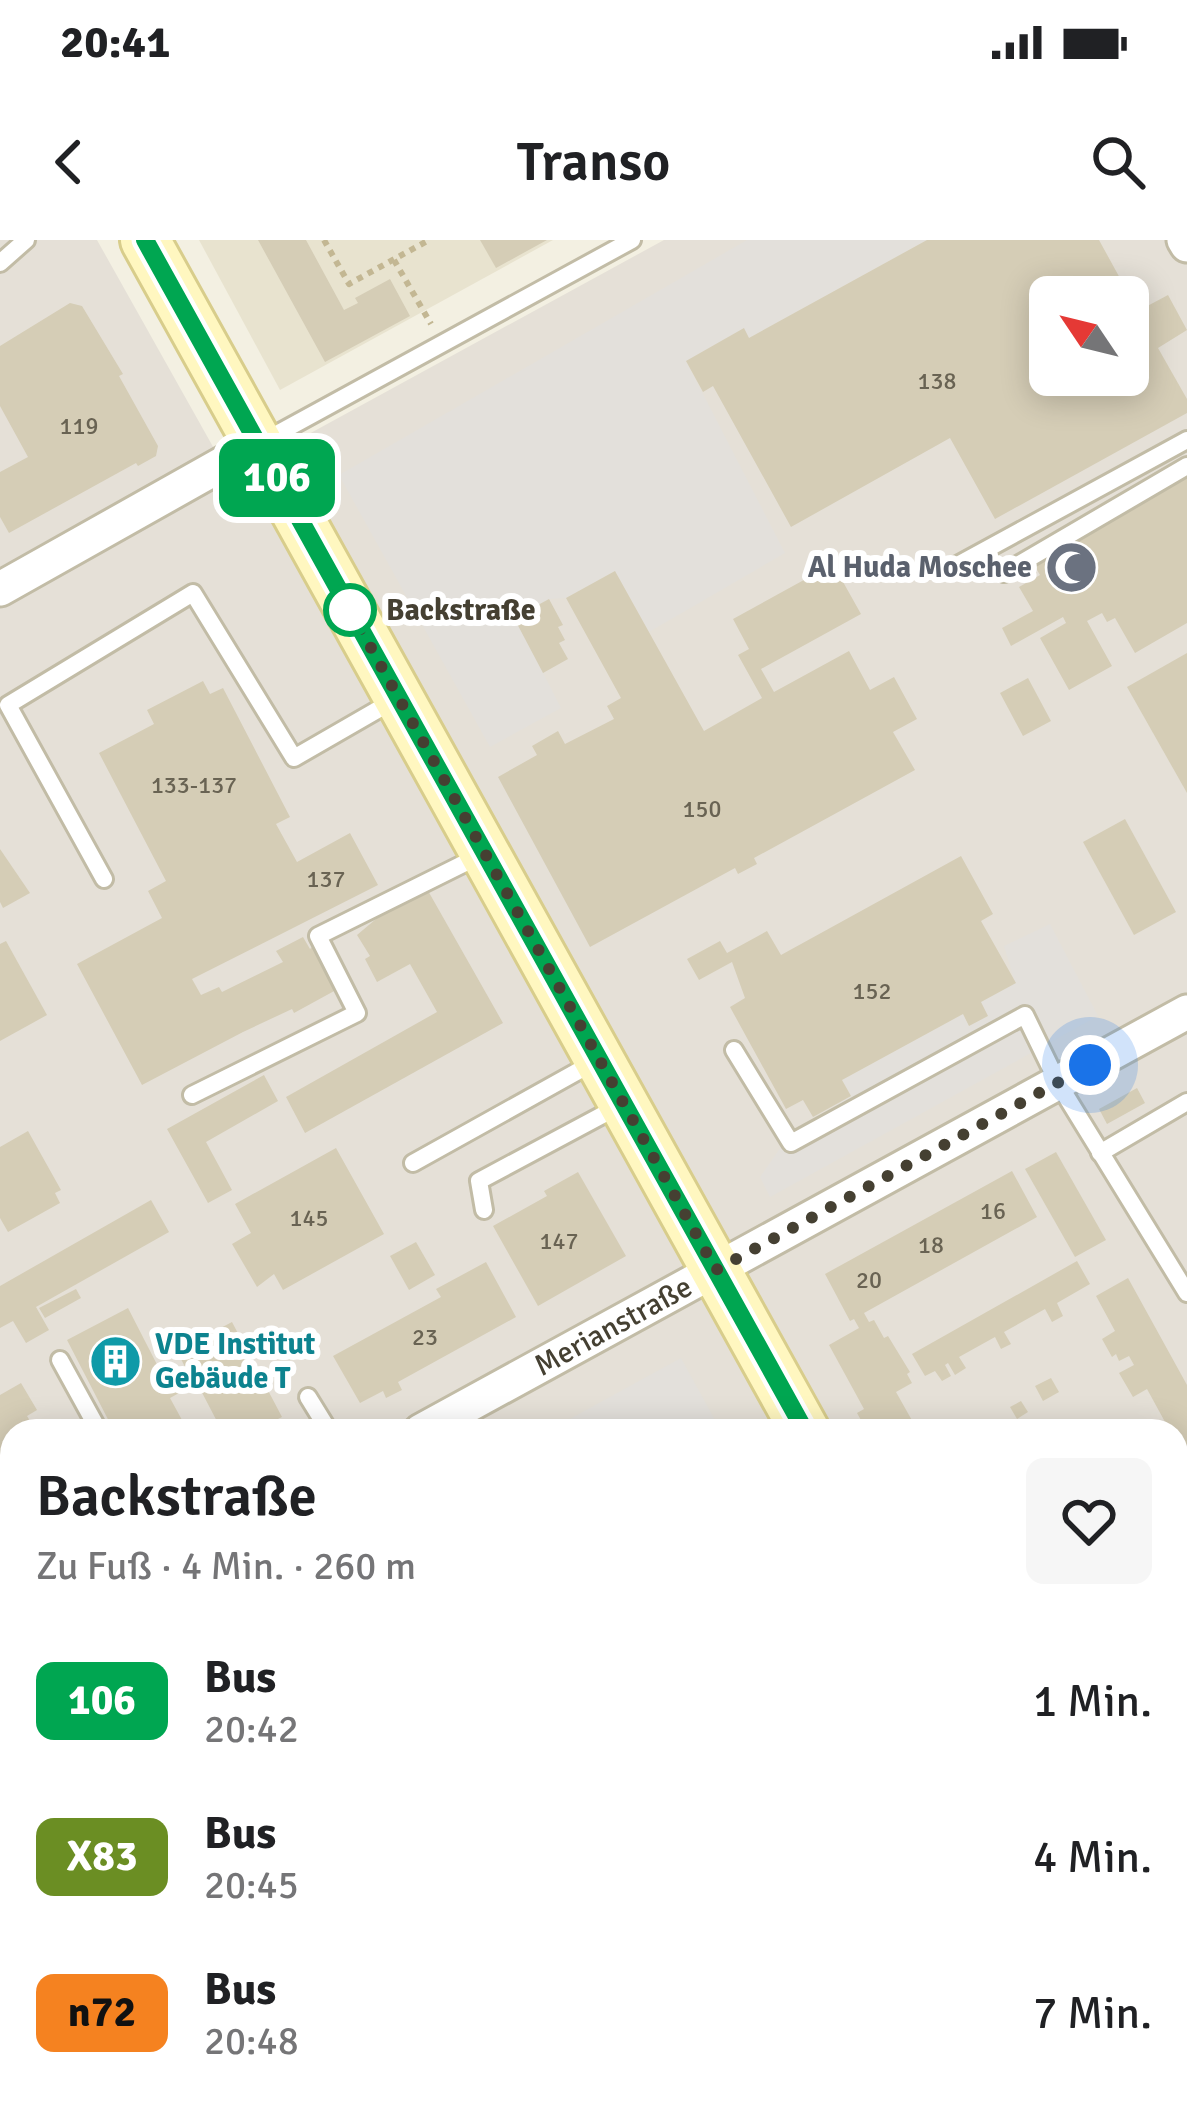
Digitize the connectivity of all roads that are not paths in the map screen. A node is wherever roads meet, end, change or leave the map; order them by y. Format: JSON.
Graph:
{"nodes":[{"id":1,"x":26,"y":240,"type":"edge"},
{"id":2,"x":145,"y":240,"type":"edge"},
{"id":3,"x":632,"y":240,"type":"edge"},
{"id":4,"x":0,"y":263,"type":"edge"},
{"id":5,"x":1187,"y":440,"type":"edge"},
{"id":6,"x":258,"y":444,"type":"junction"},
{"id":7,"x":1187,"y":466,"type":"edge"},
{"id":8,"x":954,"y":567,"type":"dead end"},
{"id":9,"x":1004,"y":573,"type":"dead end"},
{"id":10,"x":0,"y":589,"type":"edge"},
{"id":11,"x":398,"y":698,"type":"junction"},
{"id":12,"x":485,"y":854,"type":"junction"},
{"id":13,"x":104,"y":879,"type":"dead end"},
{"id":14,"x":1187,"y":1012,"type":"edge"},
{"id":15,"x":734,"y":1050,"type":"dead end"},
{"id":16,"x":599,"y":1060,"type":"junction"},
{"id":17,"x":1058,"y":1083,"type":"junction"},
{"id":18,"x":192,"y":1095,"type":"dead end"},
{"id":19,"x":1187,"y":1102,"type":"edge"},
{"id":20,"x":623,"y":1104,"type":"junction"},
{"id":21,"x":1100,"y":1153,"type":"junction"},
{"id":22,"x":413,"y":1163,"type":"dead end"},
{"id":23,"x":484,"y":1210,"type":"dead end"},
{"id":24,"x":716,"y":1270,"type":"junction"},
{"id":25,"x":1187,"y":1293,"type":"edge"},
{"id":26,"x":60,"y":1360,"type":"dead end"},
{"id":27,"x":308,"y":1397,"type":"dead end"},
{"id":28,"x":92,"y":1419,"type":"edge"},
{"id":29,"x":322,"y":1419,"type":"edge"},
{"id":30,"x":443,"y":1419,"type":"edge"},
{"id":31,"x":798,"y":1419,"type":"edge"}],
"edges":[{"from":1,"to":4,"type":"lane"},
{"from":2,"to":6,"type":"main road"},
{"from":3,"to":6,"type":"lane"},
{"from":5,"to":8,"type":"lane"},
{"from":6,"to":10,"type":"street"},
{"from":6,"to":11,"type":"main road"},
{"from":7,"to":9,"type":"lane"},
{"from":11,"to":12,"type":"main road"},
{"from":11,"to":13,"type":"lane"},
{"from":12,"to":16,"type":"main road"},
{"from":12,"to":18,"type":"lane"},
{"from":14,"to":17,"type":"street","name":"Merianstraße"},
{"from":15,"to":17,"type":"lane"},
{"from":16,"to":20,"type":"main road"},
{"from":16,"to":22,"type":"lane"},
{"from":17,"to":21,"type":"lane"},
{"from":17,"to":24,"type":"street","name":"Merianstraße"},
{"from":19,"to":21,"type":"lane"},
{"from":20,"to":23,"type":"lane"},
{"from":20,"to":24,"type":"main road"},
{"from":21,"to":25,"type":"lane"},
{"from":24,"to":30,"type":"street","name":"Merianstraße"},
{"from":24,"to":31,"type":"main road"},
{"from":26,"to":28,"type":"lane"},
{"from":27,"to":29,"type":"lane"}]}
